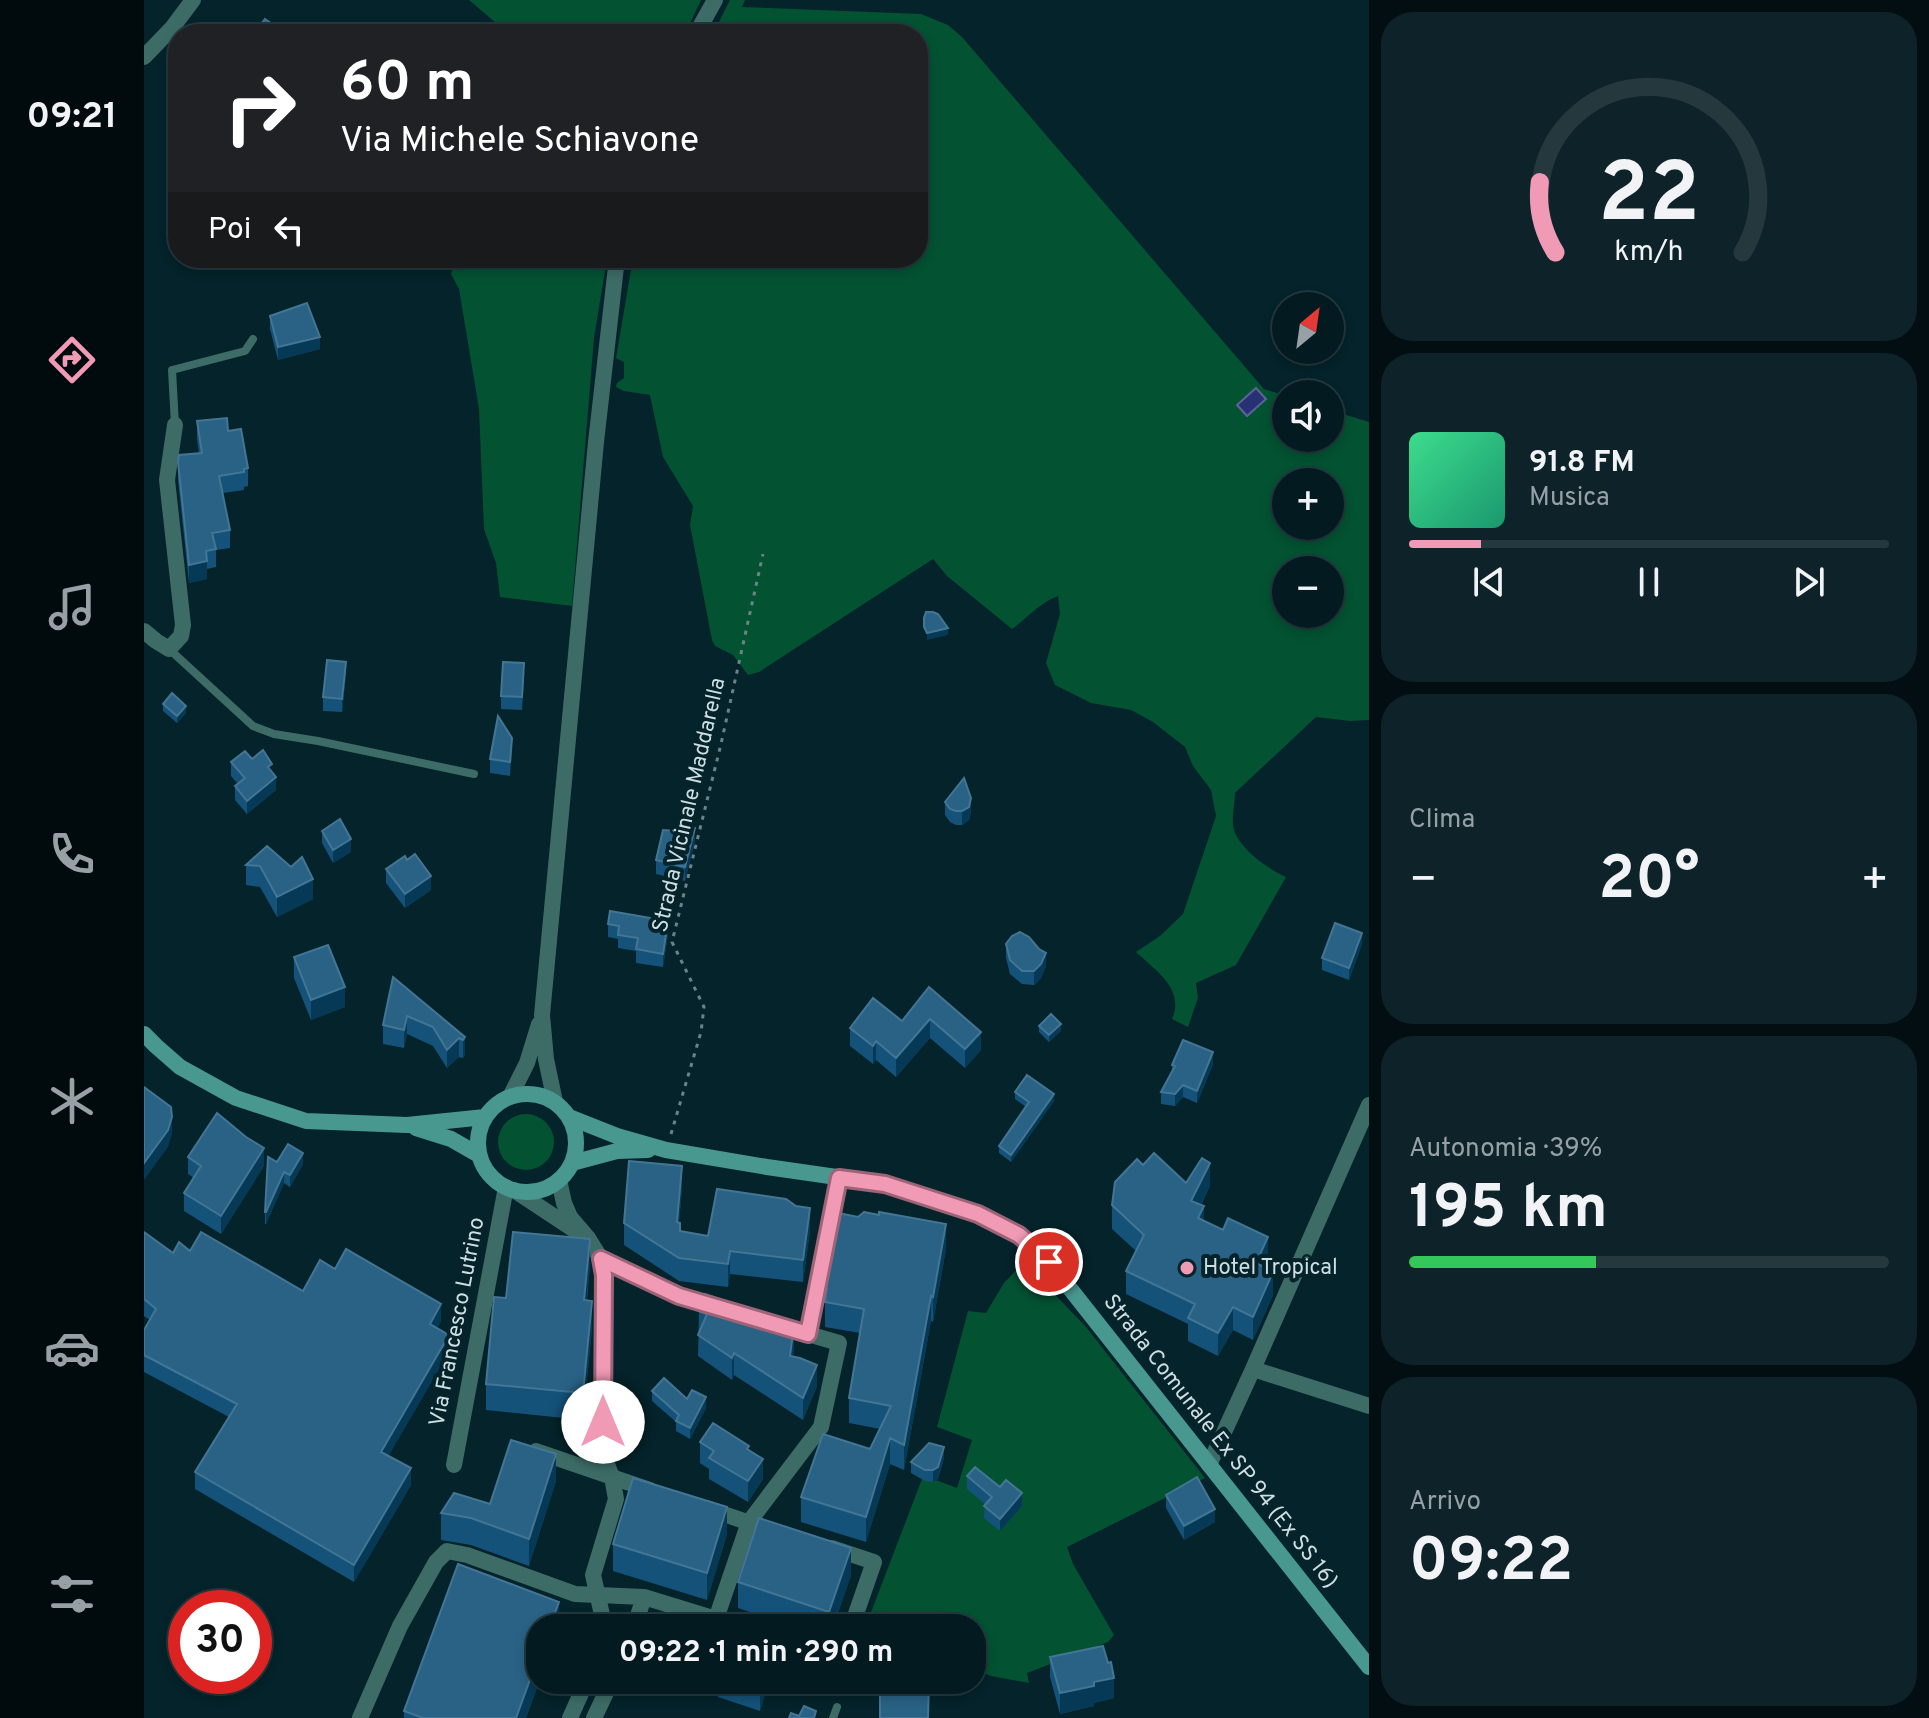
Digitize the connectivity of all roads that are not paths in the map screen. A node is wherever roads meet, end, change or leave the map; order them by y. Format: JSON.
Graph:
{"nodes":[{"id":1,"x":193,"y":0,"type":"edge"},
{"id":2,"x":715,"y":0,"type":"edge"},
{"id":3,"x":175,"y":24,"type":"edge"},
{"id":4,"x":702,"y":24,"type":"edge"},
{"id":5,"x":168,"y":32,"type":"edge"},
{"id":6,"x":144,"y":57,"type":"edge"},
{"id":7,"x":616,"y":268,"type":"edge"},
{"id":8,"x":253,"y":339,"type":"dead end"},
{"id":9,"x":175,"y":425,"type":"joint"},
{"id":10,"x":144,"y":631,"type":"edge"},
{"id":11,"x":169,"y":649,"type":"junction"},
{"id":12,"x":474,"y":774,"type":"dead end"},
{"id":13,"x":542,"y":1015,"type":"junction"},
{"id":14,"x":144,"y":1034,"type":"edge"},
{"id":15,"x":510,"y":1097,"type":"junction"},
{"id":16,"x":555,"y":1102,"type":"junction"},
{"id":17,"x":1369,"y":1105,"type":"edge"},
{"id":18,"x":485,"y":1117,"type":"junction"},
{"id":19,"x":569,"y":1117,"type":"junction"},
{"id":20,"x":407,"y":1125,"type":"junction"},
{"id":21,"x":666,"y":1150,"type":"junction"},
{"id":22,"x":479,"y":1155,"type":"junction"},
{"id":23,"x":572,"y":1163,"type":"junction"},
{"id":24,"x":839,"y":1178,"type":"junction"},
{"id":25,"x":559,"y":1180,"type":"junction"},
{"id":26,"x":510,"y":1189,"type":"junction"},
{"id":27,"x":588,"y":1238,"type":"junction"},
{"id":28,"x":601,"y":1259,"type":"junction"},
{"id":29,"x":736,"y":1313,"type":"edge"},
{"id":30,"x":765,"y":1321,"type":"edge"},
{"id":31,"x":808,"y":1334,"type":"junction"},
{"id":32,"x":1253,"y":1369,"type":"junction"},
{"id":33,"x":1369,"y":1406,"type":"edge"},
{"id":34,"x":514,"y":1443,"type":"edge"},
{"id":35,"x":454,"y":1465,"type":"dead end"},
{"id":36,"x":1209,"y":1465,"type":"junction"},
{"id":37,"x":612,"y":1477,"type":"junction"},
{"id":38,"x":667,"y":1495,"type":"edge"},
{"id":39,"x":694,"y":1504,"type":"edge"},
{"id":40,"x":749,"y":1522,"type":"junction"},
{"id":41,"x":777,"y":1531,"type":"edge"},
{"id":42,"x":819,"y":1544,"type":"edge"},
{"id":43,"x":598,"y":1594,"type":"junction"},
{"id":44,"x":644,"y":1597,"type":"junction"},
{"id":45,"x":602,"y":1614,"type":"edge"},
{"id":46,"x":639,"y":1614,"type":"edge"},
{"id":47,"x":700,"y":1614,"type":"edge"},
{"id":48,"x":718,"y":1614,"type":"edge"},
{"id":49,"x":856,"y":1614,"type":"edge"},
{"id":50,"x":1369,"y":1667,"type":"edge"},
{"id":51,"x":581,"y":1694,"type":"edge"},
{"id":52,"x":605,"y":1694,"type":"edge"},
{"id":53,"x":837,"y":1707,"type":"dead end"},
{"id":54,"x":360,"y":1718,"type":"edge"},
{"id":55,"x":570,"y":1718,"type":"edge"},
{"id":56,"x":594,"y":1718,"type":"edge"},
{"id":57,"x":833,"y":1718,"type":"edge"}],
"edges":[{"from":1,"to":3,"type":"street"},
{"from":2,"to":4,"type":"street"},
{"from":5,"to":6,"type":"street"},
{"from":7,"to":13,"type":"street"},
{"from":8,"to":9,"type":"lane"},
{"from":9,"to":11,"type":"street"},
{"from":10,"to":11,"type":"street"},
{"from":11,"to":12,"type":"lane"},
{"from":13,"to":15,"type":"street"},
{"from":13,"to":16,"type":"street"},
{"from":14,"to":20,"type":"main road"},
{"from":15,"to":16,"type":"main road"},
{"from":15,"to":18,"type":"main road"},
{"from":16,"to":19,"type":"main road"},
{"from":17,"to":32,"type":"street"},
{"from":18,"to":20,"type":"main road"},
{"from":18,"to":22,"type":"main road"},
{"from":19,"to":21,"type":"main road","name":"Strada Comunale Ex SP 94 (Ex SS 16)"},
{"from":19,"to":23,"type":"main road"},
{"from":20,"to":22,"type":"main road"},
{"from":21,"to":23,"type":"main road","name":"Strada Comunale Ex SP 94 (Ex SS 16)"},
{"from":21,"to":24,"type":"main road","name":"Strada Comunale Ex SP 94 (Ex SS 16)"},
{"from":22,"to":26,"type":"main road"},
{"from":23,"to":25,"type":"main road"},
{"from":24,"to":31,"type":"street"},
{"from":24,"to":36,"type":"main road","name":"Strada Comunale Ex SP 94 (Ex SS 16)"},
{"from":25,"to":26,"type":"main road"},
{"from":25,"to":27,"type":"street"},
{"from":26,"to":27,"type":"street"},
{"from":26,"to":35,"type":"street","name":"Via Francesco Lutrino"},
{"from":27,"to":28,"type":"street"},
{"from":28,"to":29,"type":"street"},
{"from":28,"to":37,"type":"street"},
{"from":30,"to":31,"type":"street"},
{"from":31,"to":40,"type":"street"},
{"from":32,"to":33,"type":"street"},
{"from":32,"to":36,"type":"street"},
{"from":34,"to":37,"type":"street"},
{"from":36,"to":50,"type":"main road","name":"Strada Comunale Ex SP 94 (Ex SS 16)"},
{"from":37,"to":38,"type":"street"},
{"from":37,"to":43,"type":"street"},
{"from":39,"to":40,"type":"street"},
{"from":40,"to":41,"type":"street"},
{"from":40,"to":48,"type":"street"},
{"from":42,"to":49,"type":"street"},
{"from":43,"to":44,"type":"street"},
{"from":43,"to":45,"type":"street"},
{"from":43,"to":54,"type":"street"},
{"from":44,"to":46,"type":"street"},
{"from":44,"to":47,"type":"street"},
{"from":51,"to":55,"type":"street"},
{"from":52,"to":56,"type":"street"},
{"from":53,"to":57,"type":"lane"}]}
